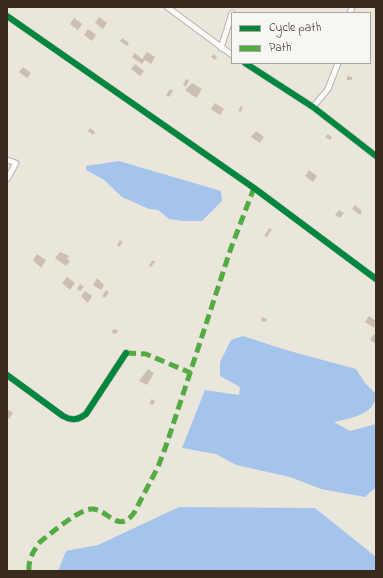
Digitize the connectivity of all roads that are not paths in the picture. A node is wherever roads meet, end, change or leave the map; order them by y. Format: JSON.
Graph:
{"nodes":[{"id":1,"x":167,"y":7,"type":"edge"},
{"id":2,"x":7,"y":16,"type":"edge"},
{"id":3,"x":231,"y":16,"type":"edge"},
{"id":4,"x":221,"y":48,"type":"junction"},
{"id":5,"x":231,"y":54,"type":"edge"},
{"id":6,"x":247,"y":64,"type":"edge"},
{"id":7,"x":338,"y":64,"type":"edge"},
{"id":8,"x":313,"y":107,"type":"junction"},
{"id":9,"x":376,"y":156,"type":"edge"},
{"id":10,"x":7,"y":160,"type":"edge"},
{"id":11,"x":7,"y":179,"type":"edge"},
{"id":12,"x":376,"y":279,"type":"edge"},
{"id":13,"x":126,"y":353,"type":"dead end"},
{"id":14,"x":7,"y":375,"type":"edge"}],
"edges":[{"from":1,"to":4,"type":"street"},
{"from":2,"to":12,"type":"street"},
{"from":3,"to":4,"type":"street"},
{"from":4,"to":5,"type":"street"},
{"from":6,"to":8,"type":"street"},
{"from":7,"to":8,"type":"street"},
{"from":8,"to":9,"type":"street"},
{"from":10,"to":11,"type":"street"},
{"from":13,"to":14,"type":"street"}]}
